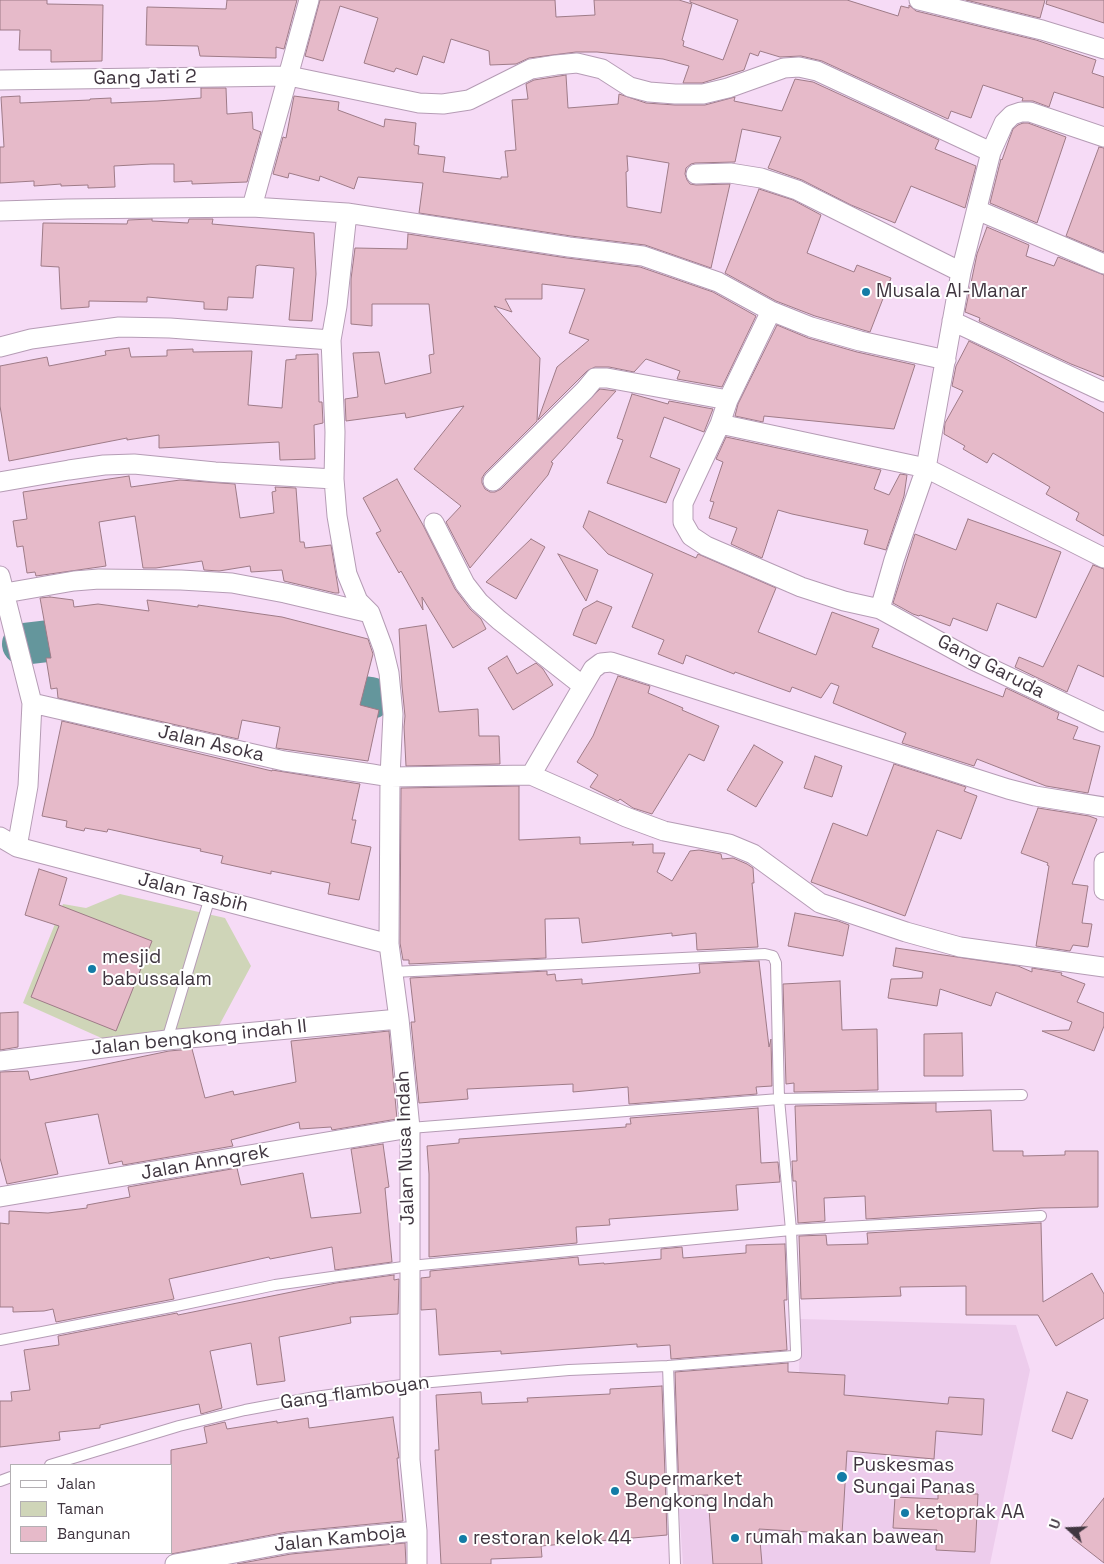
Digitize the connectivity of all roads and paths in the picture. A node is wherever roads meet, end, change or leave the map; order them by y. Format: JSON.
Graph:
{"nodes":[{"id":1,"x":309,"y":0,"type":"edge"},
{"id":2,"x":919,"y":0,"type":"edge"},
{"id":3,"x":1104,"y":49,"type":"edge"},
{"id":4,"x":289,"y":76,"type":"junction"},
{"id":5,"x":0,"y":80,"type":"edge"},
{"id":6,"x":1104,"y":137,"type":"edge"},
{"id":7,"x":991,"y":152,"type":"junction"},
{"id":8,"x":696,"y":174,"type":"dead end"},
{"id":9,"x":252,"y":208,"type":"junction"},
{"id":10,"x":977,"y":210,"type":"junction"},
{"id":11,"x":0,"y":211,"type":"edge"},
{"id":12,"x":347,"y":213,"type":"junction"},
{"id":13,"x":1104,"y":264,"type":"edge"},
{"id":14,"x":960,"y":272,"type":"junction"},
{"id":15,"x":771,"y":311,"type":"junction"},
{"id":16,"x":952,"y":321,"type":"junction"},
{"id":17,"x":331,"y":340,"type":"junction"},
{"id":18,"x":0,"y":347,"type":"edge"},
{"id":19,"x":946,"y":360,"type":"junction"},
{"id":20,"x":1104,"y":392,"type":"edge"},
{"id":21,"x":728,"y":400,"type":"junction"},
{"id":22,"x":720,"y":424,"type":"junction"},
{"id":23,"x":926,"y":468,"type":"junction"},
{"id":24,"x":334,"y":479,"type":"junction"},
{"id":25,"x":493,"y":481,"type":"dead end"},
{"id":26,"x":0,"y":482,"type":"edge"},
{"id":27,"x":434,"y":523,"type":"dead end"},
{"id":28,"x":1104,"y":558,"type":"edge"},
{"id":29,"x":2,"y":585,"type":"edge"},
{"id":30,"x":880,"y":609,"type":"junction"},
{"id":31,"x":370,"y":614,"type":"junction"},
{"id":32,"x":583,"y":686,"type":"junction"},
{"id":33,"x":32,"y":703,"type":"junction"},
{"id":34,"x":1104,"y":722,"type":"edge"},
{"id":35,"x":531,"y":775,"type":"junction"},
{"id":36,"x":390,"y":776,"type":"junction"},
{"id":37,"x":1104,"y":806,"type":"edge"},
{"id":38,"x":0,"y":837,"type":"edge"},
{"id":39,"x":17,"y":847,"type":"junction"},
{"id":40,"x":1104,"y":862,"type":"edge"},
{"id":41,"x":1104,"y":876,"type":"edge"},
{"id":42,"x":1104,"y":890,"type":"edge"},
{"id":43,"x":210,"y":897,"type":"junction"},
{"id":44,"x":389,"y":944,"type":"junction"},
{"id":45,"x":1104,"y":968,"type":"edge"},
{"id":46,"x":393,"y":972,"type":"junction"},
{"id":47,"x":399,"y":1019,"type":"junction"},
{"id":48,"x":167,"y":1040,"type":"junction"},
{"id":49,"x":0,"y":1061,"type":"edge"},
{"id":50,"x":1022,"y":1095,"type":"dead end"},
{"id":51,"x":779,"y":1099,"type":"junction"},
{"id":52,"x":410,"y":1128,"type":"junction"},
{"id":53,"x":0,"y":1197,"type":"edge"},
{"id":54,"x":1041,"y":1216,"type":"dead end"},
{"id":55,"x":791,"y":1230,"type":"junction"},
{"id":56,"x":410,"y":1266,"type":"junction"},
{"id":57,"x":0,"y":1340,"type":"edge"},
{"id":58,"x":668,"y":1366,"type":"junction"},
{"id":59,"x":409,"y":1384,"type":"junction"},
{"id":60,"x":53,"y":1464,"type":"edge"},
{"id":61,"x":417,"y":1531,"type":"junction"},
{"id":62,"x":175,"y":1564,"type":"edge"},
{"id":63,"x":417,"y":1564,"type":"edge"},
{"id":64,"x":675,"y":1564,"type":"edge"}],
"edges":[{"from":1,"to":4,"type":"street"},
{"from":2,"to":3,"type":"street"},
{"from":4,"to":5,"type":"street","name":"Gang Jati 2"},
{"from":4,"to":7,"type":"street","name":"Gang Jati 2"},
{"from":4,"to":9,"type":"street"},
{"from":6,"to":7,"type":"street"},
{"from":7,"to":10,"type":"street"},
{"from":8,"to":14,"type":"street"},
{"from":9,"to":11,"type":"street"},
{"from":9,"to":12,"type":"street"},
{"from":10,"to":13,"type":"street"},
{"from":10,"to":14,"type":"street"},
{"from":12,"to":15,"type":"street"},
{"from":12,"to":17,"type":"street","name":"Jalan Nusa Indah"},
{"from":14,"to":16,"type":"street"},
{"from":15,"to":19,"type":"street"},
{"from":15,"to":21,"type":"street","name":"Gang Garuda"},
{"from":16,"to":19,"type":"street"},
{"from":16,"to":20,"type":"street"},
{"from":17,"to":18,"type":"street"},
{"from":17,"to":24,"type":"street","name":"Jalan Nusa Indah"},
{"from":19,"to":23,"type":"street"},
{"from":21,"to":22,"type":"street","name":"Gang Garuda"},
{"from":21,"to":25,"type":"street"},
{"from":22,"to":23,"type":"street"},
{"from":22,"to":30,"type":"street","name":"Gang Garuda"},
{"from":23,"to":28,"type":"street"},
{"from":23,"to":30,"type":"street"},
{"from":24,"to":26,"type":"street"},
{"from":24,"to":31,"type":"street","name":"Jalan Nusa Indah"},
{"from":27,"to":32,"type":"street"},
{"from":29,"to":31,"type":"street"},
{"from":29,"to":33,"type":"street"},
{"from":30,"to":34,"type":"street","name":"Gang Garuda"},
{"from":31,"to":36,"type":"street","name":"Jalan Nusa Indah"},
{"from":32,"to":35,"type":"street"},
{"from":32,"to":37,"type":"street"},
{"from":33,"to":36,"type":"street","name":"Jalan Asoka"},
{"from":33,"to":39,"type":"street"},
{"from":35,"to":36,"type":"street","name":"Jalan Asoka"},
{"from":35,"to":45,"type":"street"},
{"from":36,"to":44,"type":"street","name":"Jalan Nusa Indah"},
{"from":38,"to":39,"type":"street","name":"Jalan Tasbih"},
{"from":39,"to":43,"type":"street","name":"Jalan Tasbih"},
{"from":40,"to":41,"type":"street"},
{"from":41,"to":42,"type":"street"},
{"from":43,"to":44,"type":"street","name":"Jalan Tasbih"},
{"from":43,"to":48,"type":"lane"},
{"from":44,"to":46,"type":"street","name":"Jalan Nusa Indah"},
{"from":46,"to":47,"type":"street","name":"Jalan Nusa Indah"},
{"from":46,"to":51,"type":"lane"},
{"from":47,"to":48,"type":"street","name":"Jalan bengkong indah II"},
{"from":47,"to":52,"type":"street","name":"Jalan Nusa Indah"},
{"from":48,"to":49,"type":"street","name":"Jalan bengkong indah II"},
{"from":50,"to":51,"type":"lane"},
{"from":51,"to":52,"type":"lane"},
{"from":51,"to":55,"type":"lane"},
{"from":52,"to":53,"type":"street","name":"Jalan Anngrek"},
{"from":52,"to":56,"type":"street","name":"Jalan Nusa Indah"},
{"from":54,"to":55,"type":"lane"},
{"from":55,"to":56,"type":"lane"},
{"from":55,"to":58,"type":"lane","name":"Gang flamboyan"},
{"from":56,"to":57,"type":"lane"},
{"from":56,"to":59,"type":"street","name":"Jalan Nusa Indah"},
{"from":58,"to":59,"type":"lane","name":"Gang flamboyan"},
{"from":58,"to":64,"type":"lane"},
{"from":59,"to":60,"type":"lane","name":"Gang flamboyan"},
{"from":59,"to":61,"type":"street","name":"Jalan Nusa Indah"},
{"from":61,"to":62,"type":"street","name":"Jalan Kamboja"},
{"from":61,"to":63,"type":"street","name":"Jalan Nusa Indah"}]}
